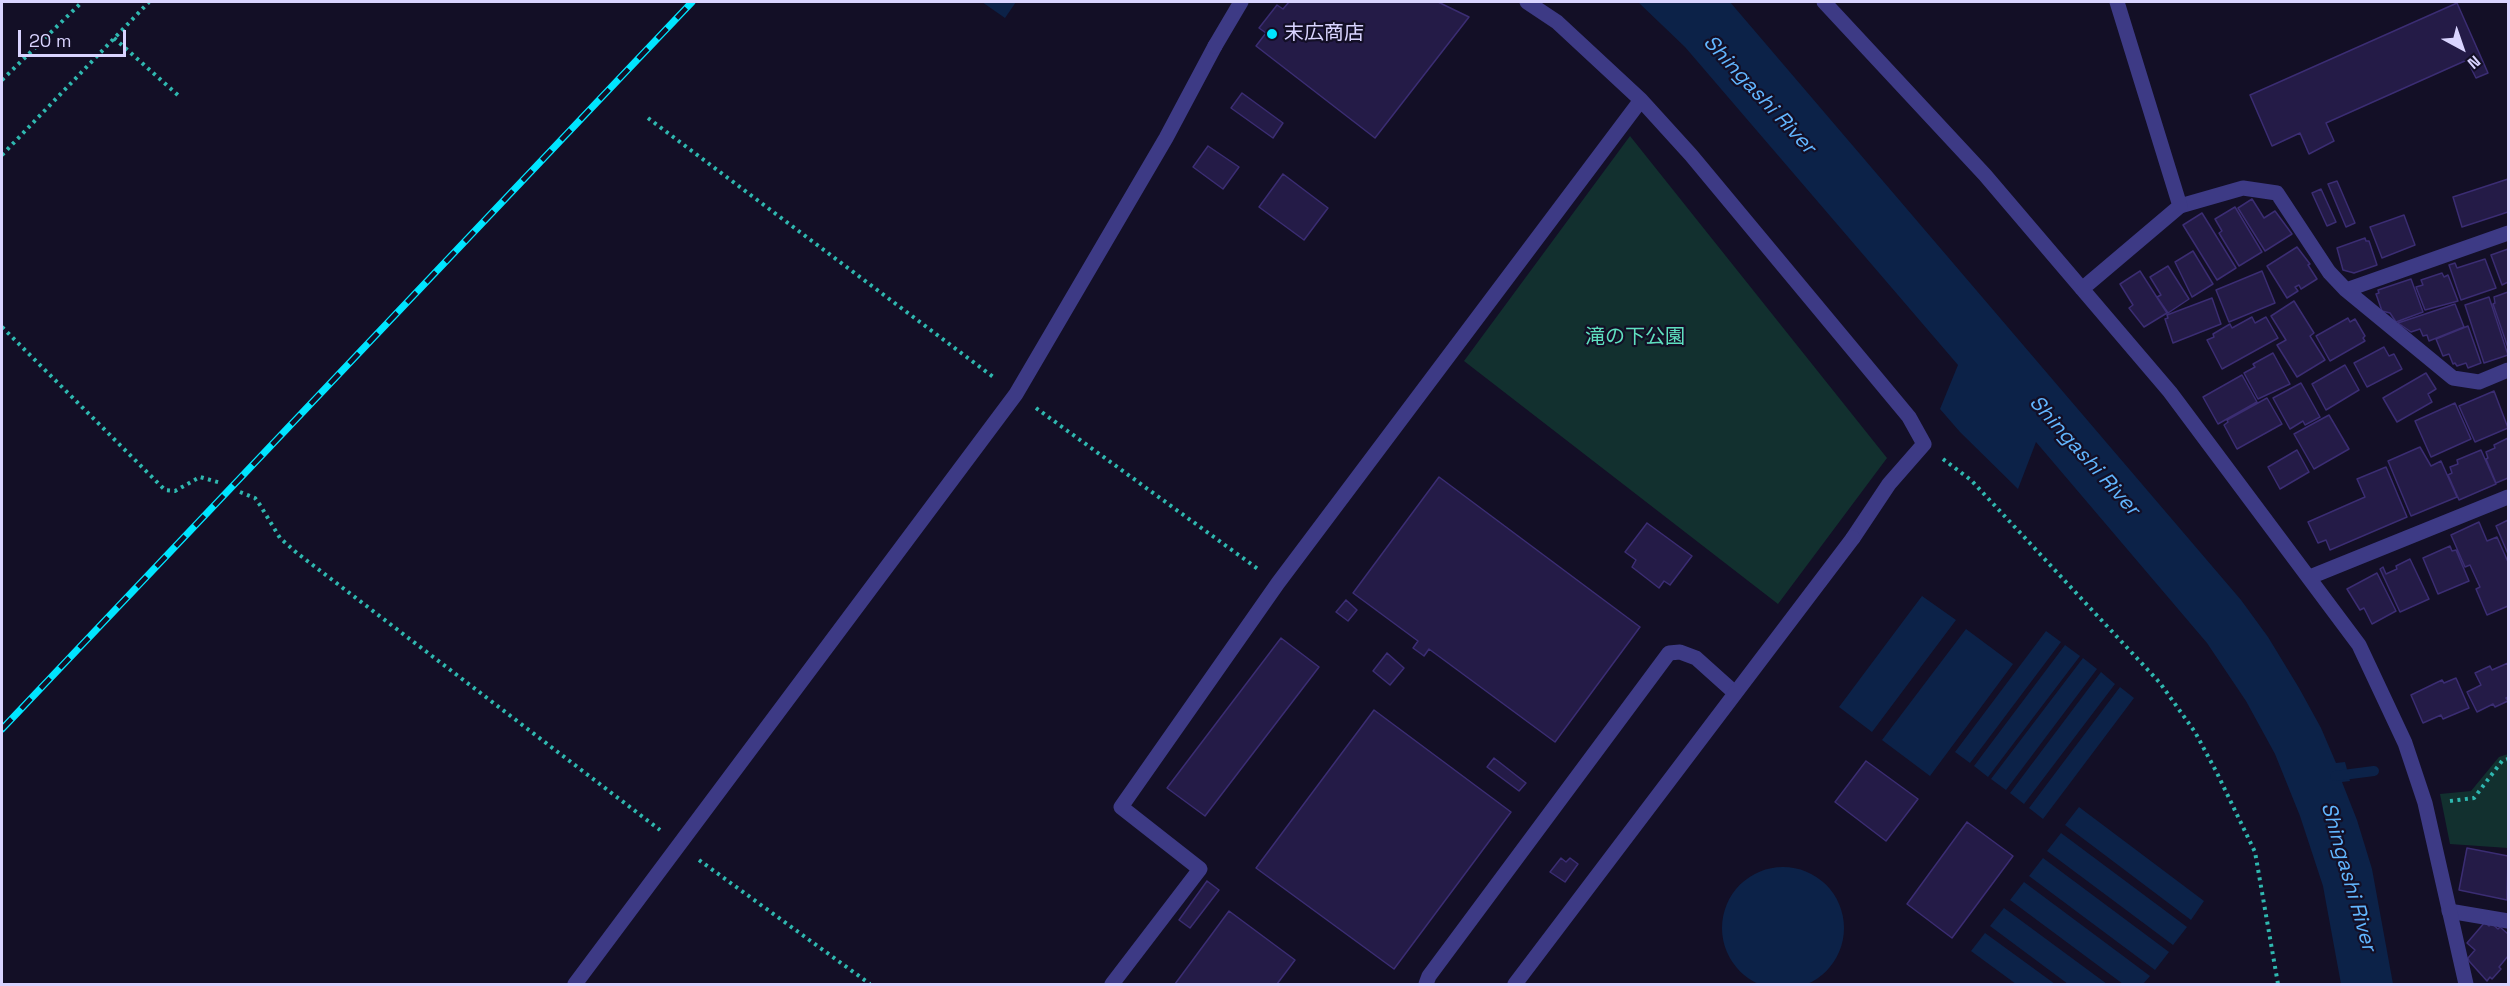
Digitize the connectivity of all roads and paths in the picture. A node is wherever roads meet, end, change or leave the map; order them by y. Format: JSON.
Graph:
{"nodes":[{"id":1,"x":82,"y":2,"type":"edge"},
{"id":2,"x":149,"y":2,"type":"edge"},
{"id":3,"x":1241,"y":2,"type":"edge"},
{"id":4,"x":1527,"y":2,"type":"edge"},
{"id":5,"x":1824,"y":2,"type":"edge"},
{"id":6,"x":2117,"y":2,"type":"edge"},
{"id":7,"x":114,"y":38,"type":"junction"},
{"id":8,"x":2,"y":80,"type":"edge"},
{"id":9,"x":178,"y":96,"type":"dead end"},
{"id":10,"x":1641,"y":100,"type":"junction"},
{"id":11,"x":648,"y":118,"type":"dead end"},
{"id":12,"x":2,"y":155,"type":"edge"},
{"id":13,"x":2180,"y":206,"type":"junction"},
{"id":14,"x":2508,"y":233,"type":"edge"},
{"id":15,"x":2082,"y":289,"type":"junction"},
{"id":16,"x":2346,"y":290,"type":"junction"},
{"id":17,"x":2,"y":327,"type":"edge"},
{"id":18,"x":2508,"y":370,"type":"edge"},
{"id":19,"x":1016,"y":394,"type":"junction"},
{"id":20,"x":1924,"y":444,"type":"junction"},
{"id":21,"x":221,"y":483,"type":"dead end"},
{"id":22,"x":240,"y":492,"type":"dead end"},
{"id":23,"x":2508,"y":497,"type":"edge"},
{"id":24,"x":2310,"y":577,"type":"junction"},
{"id":25,"x":1278,"y":583,"type":"junction"},
{"id":26,"x":1735,"y":693,"type":"junction"},
{"id":27,"x":2508,"y":759,"type":"edge"},
{"id":28,"x":2425,"y":803,"type":"junction"},
{"id":29,"x":679,"y":845,"type":"junction"},
{"id":30,"x":2449,"y":910,"type":"junction"},
{"id":31,"x":2508,"y":921,"type":"edge"},
{"id":32,"x":2468,"y":982,"type":"edge"},
{"id":33,"x":574,"y":984,"type":"edge"},
{"id":34,"x":870,"y":984,"type":"edge"},
{"id":35,"x":1112,"y":984,"type":"edge"},
{"id":36,"x":1426,"y":984,"type":"edge"},
{"id":37,"x":1515,"y":984,"type":"edge"},
{"id":38,"x":2278,"y":984,"type":"edge"}],
"edges":[{"from":1,"to":8,"type":"path"},
{"from":2,"to":7,"type":"path"},
{"from":3,"to":19,"type":"street"},
{"from":4,"to":10,"type":"street"},
{"from":5,"to":15,"type":"street"},
{"from":6,"to":13,"type":"street"},
{"from":7,"to":9,"type":"path"},
{"from":7,"to":12,"type":"path"},
{"from":10,"to":20,"type":"street"},
{"from":10,"to":25,"type":"street"},
{"from":11,"to":19,"type":"path"},
{"from":13,"to":15,"type":"street"},
{"from":13,"to":16,"type":"street"},
{"from":14,"to":16,"type":"street"},
{"from":15,"to":24,"type":"street"},
{"from":16,"to":18,"type":"street"},
{"from":17,"to":21,"type":"path"},
{"from":19,"to":25,"type":"path"},
{"from":19,"to":29,"type":"street"},
{"from":20,"to":26,"type":"street"},
{"from":20,"to":38,"type":"path"},
{"from":22,"to":29,"type":"path"},
{"from":23,"to":24,"type":"street"},
{"from":24,"to":28,"type":"street"},
{"from":25,"to":35,"type":"street"},
{"from":26,"to":36,"type":"street"},
{"from":26,"to":37,"type":"street"},
{"from":27,"to":28,"type":"path"},
{"from":28,"to":30,"type":"street"},
{"from":29,"to":33,"type":"street"},
{"from":29,"to":34,"type":"path"},
{"from":30,"to":31,"type":"street"},
{"from":30,"to":32,"type":"street"}]}
